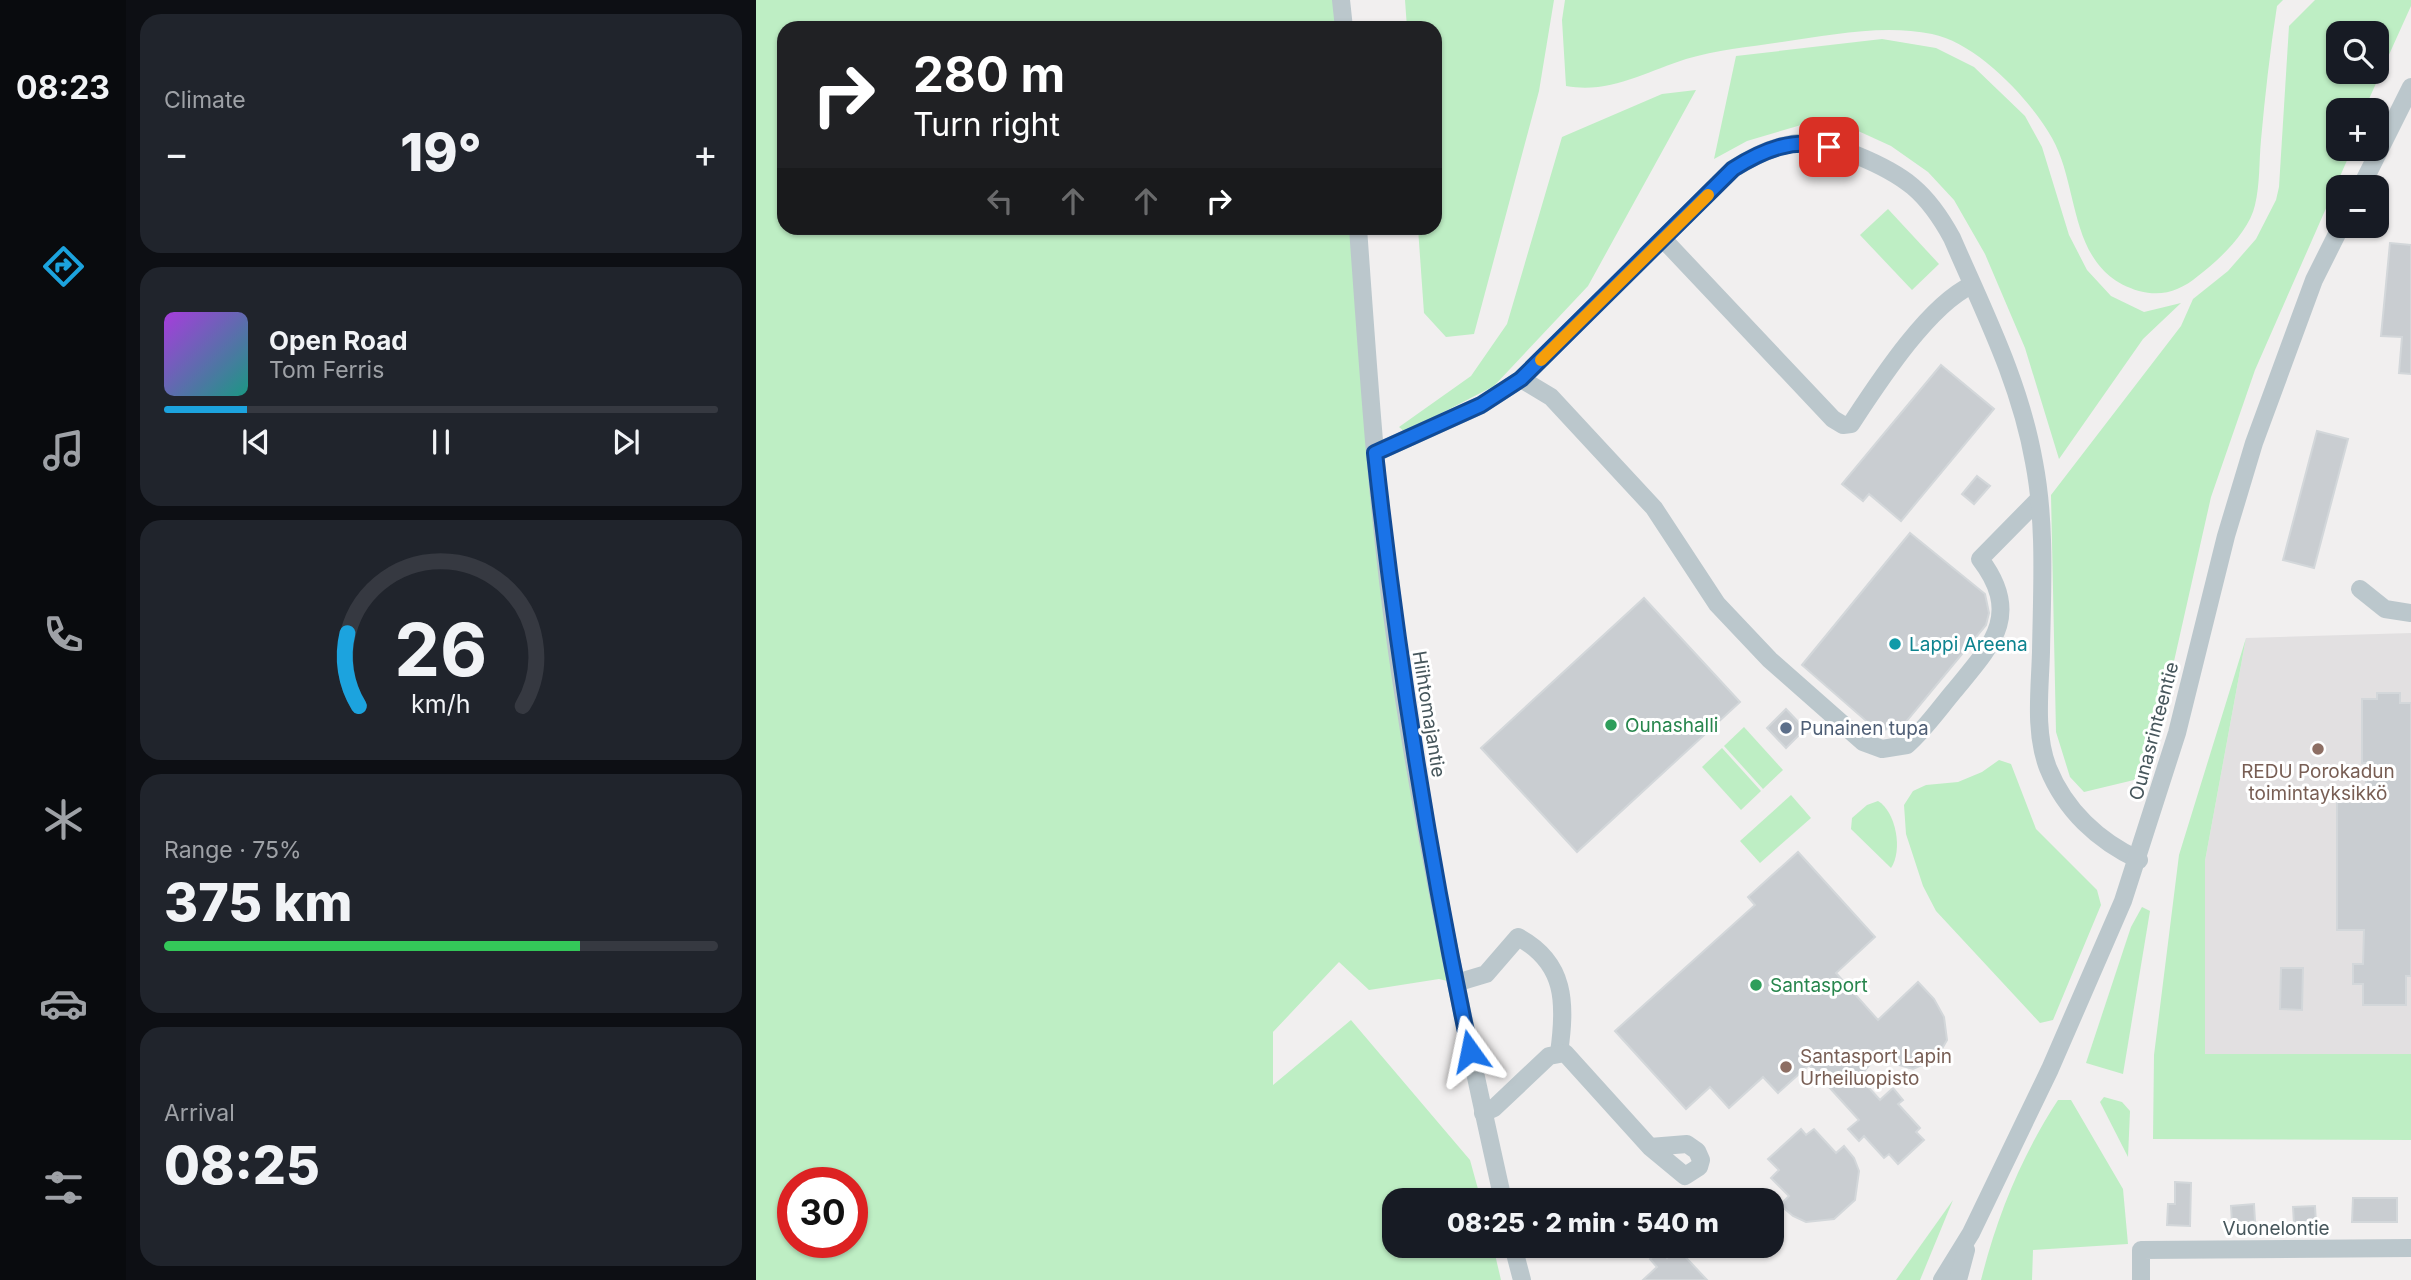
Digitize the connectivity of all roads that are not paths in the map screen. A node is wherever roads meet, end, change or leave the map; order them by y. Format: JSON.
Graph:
{"nodes":[{"id":1,"x":1341,"y":0,"type":"edge"},
{"id":2,"x":1343,"y":21,"type":"edge"},
{"id":3,"x":2411,"y":87,"type":"edge"},
{"id":4,"x":2367,"y":175,"type":"edge"},
{"id":5,"x":1359,"y":235,"type":"edge"},
{"id":6,"x":2336,"y":238,"type":"edge"},
{"id":7,"x":1664,"y":240,"type":"junction"},
{"id":8,"x":1972,"y":285,"type":"junction"},
{"id":9,"x":1521,"y":379,"type":"junction"},
{"id":10,"x":1375,"y":453,"type":"junction"},
{"id":11,"x":2039,"y":499,"type":"junction"},
{"id":12,"x":2360,"y":589,"type":"dead end"},
{"id":13,"x":2411,"y":612,"type":"edge"},
{"id":14,"x":2139,"y":860,"type":"junction"},
{"id":15,"x":1456,"y":983,"type":"junction"},
{"id":16,"x":1559,"y":1053,"type":"junction"},
{"id":17,"x":1483,"y":1113,"type":"junction"},
{"id":18,"x":1650,"y":1147,"type":"dead end"},
{"id":19,"x":1500,"y":1188,"type":"edge"},
{"id":20,"x":1971,"y":1233,"type":"junction"},
{"id":21,"x":2411,"y":1248,"type":"edge"},
{"id":22,"x":1516,"y":1258,"type":"edge"},
{"id":23,"x":1522,"y":1280,"type":"edge"},
{"id":24,"x":1942,"y":1280,"type":"edge"},
{"id":25,"x":1958,"y":1280,"type":"edge"},
{"id":26,"x":2141,"y":1280,"type":"edge"}],
"edges":[{"from":1,"to":2,"type":"street"},
{"from":3,"to":4,"type":"street"},
{"from":5,"to":10,"type":"street","name":"Hiihtomajantie"},
{"from":6,"to":14,"type":"street","name":"Ounasrinteentie"},
{"from":7,"to":8,"type":"street"},
{"from":7,"to":8,"type":"street"},
{"from":7,"to":9,"type":"street"},
{"from":8,"to":11,"type":"street"},
{"from":9,"to":10,"type":"street"},
{"from":9,"to":11,"type":"street"},
{"from":10,"to":15,"type":"street","name":"Hiihtomajantie"},
{"from":11,"to":14,"type":"street"},
{"from":12,"to":13,"type":"street"},
{"from":14,"to":20,"type":"street","name":"Ounasrinteentie"},
{"from":15,"to":16,"type":"street"},
{"from":15,"to":17,"type":"street","name":"Hiihtomajantie"},
{"from":16,"to":17,"type":"street"},
{"from":16,"to":18,"type":"street"},
{"from":17,"to":19,"type":"street","name":"Hiihtomajantie"},
{"from":20,"to":24,"type":"street","name":"Ounasrinteentie"},
{"from":20,"to":25,"type":"street","name":"Ounasrinteentie"},
{"from":21,"to":26,"type":"street","name":"Vuonelontie"},
{"from":22,"to":23,"type":"street"}]}
